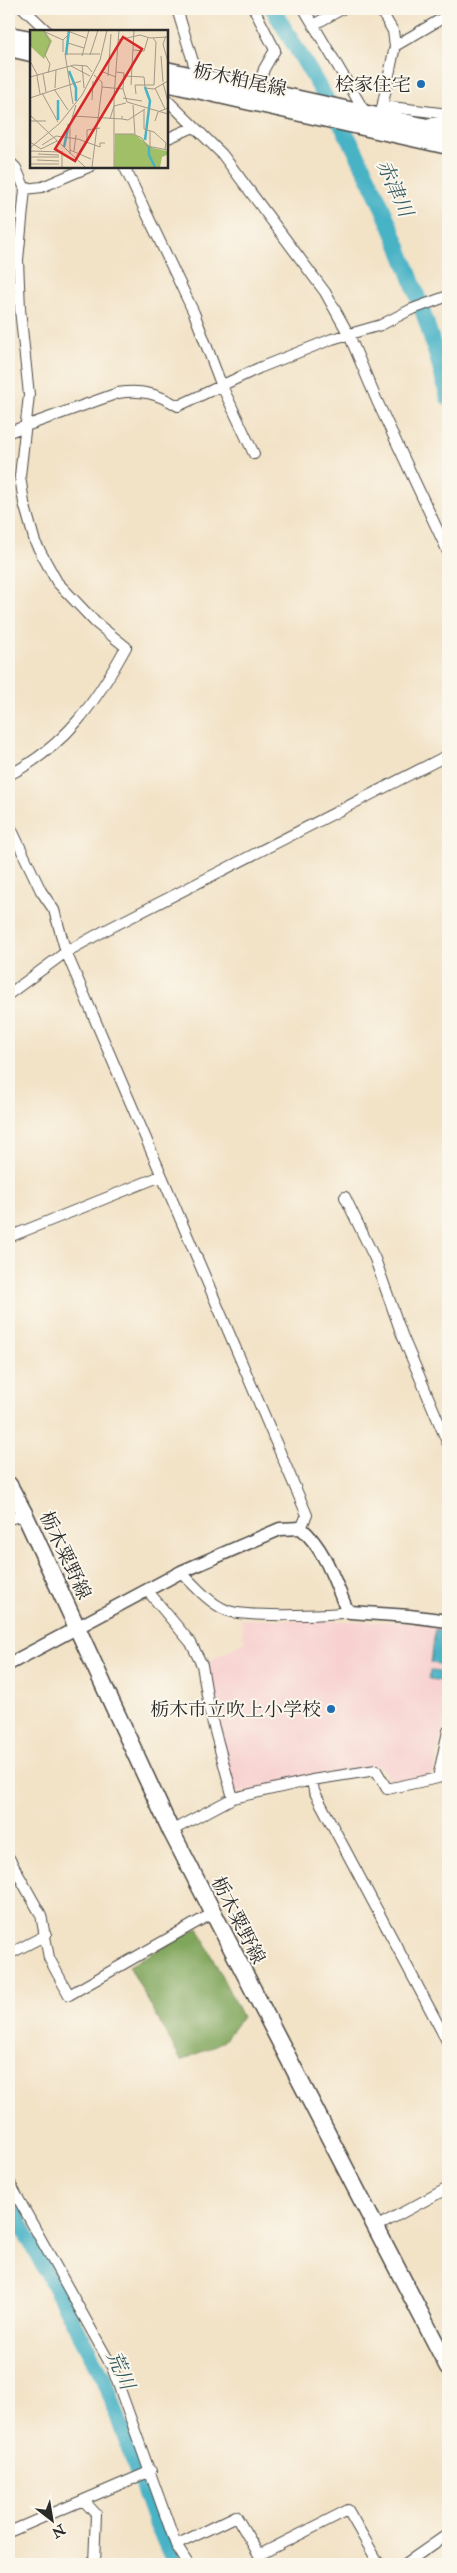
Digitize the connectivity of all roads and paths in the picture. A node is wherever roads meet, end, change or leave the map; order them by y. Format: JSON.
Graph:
{"nodes":[{"id":1,"x":24,"y":9,"type":"edge"},
{"id":2,"x":177,"y":9,"type":"edge"},
{"id":3,"x":254,"y":9,"type":"edge"},
{"id":4,"x":304,"y":9,"type":"edge"},
{"id":5,"x":342,"y":9,"type":"edge"},
{"id":6,"x":380,"y":9,"type":"edge"},
{"id":7,"x":448,"y":15,"type":"edge"},
{"id":8,"x":313,"y":25,"type":"junction"},
{"id":9,"x":46,"y":30,"type":"edge"},
{"id":10,"x":9,"y":34,"type":"edge"},
{"id":11,"x":30,"y":39,"type":"edge"},
{"id":12,"x":395,"y":46,"type":"junction"},
{"id":13,"x":9,"y":48,"type":"edge"},
{"id":14,"x":30,"y":53,"type":"edge"},
{"id":15,"x":168,"y":70,"type":"edge"},
{"id":16,"x":198,"y":78,"type":"junction"},
{"id":17,"x":168,"y":83,"type":"edge"},
{"id":18,"x":258,"y":90,"type":"junction"},
{"id":19,"x":168,"y":101,"type":"edge"},
{"id":20,"x":301,"y":106,"type":"junction"},
{"id":21,"x":448,"y":114,"type":"edge"},
{"id":22,"x":371,"y":118,"type":"junction"},
{"id":23,"x":448,"y":126,"type":"edge"},
{"id":24,"x":194,"y":127,"type":"junction"},
{"id":25,"x":429,"y":128,"type":"junction"},
{"id":26,"x":448,"y":132,"type":"edge"},
{"id":27,"x":168,"y":138,"type":"edge"},
{"id":28,"x":448,"y":146,"type":"edge"},
{"id":29,"x":9,"y":161,"type":"edge"},
{"id":30,"x":85,"y":168,"type":"edge"},
{"id":31,"x":125,"y":168,"type":"edge"},
{"id":32,"x":25,"y":189,"type":"junction"},
{"id":33,"x":448,"y":296,"type":"edge"},
{"id":34,"x":349,"y":335,"type":"junction"},
{"id":35,"x":221,"y":384,"type":"junction"},
{"id":36,"x":24,"y":428,"type":"junction"},
{"id":37,"x":9,"y":432,"type":"edge"},
{"id":38,"x":254,"y":454,"type":"dead end"},
{"id":39,"x":448,"y":552,"type":"edge"},
{"id":40,"x":448,"y":756,"type":"edge"},
{"id":41,"x":9,"y":774,"type":"edge"},
{"id":42,"x":9,"y":824,"type":"edge"},
{"id":43,"x":66,"y":952,"type":"junction"},
{"id":44,"x":9,"y":994,"type":"edge"},
{"id":45,"x":161,"y":1176,"type":"junction"},
{"id":46,"x":345,"y":1197,"type":"dead end"},
{"id":47,"x":9,"y":1237,"type":"edge"},
{"id":48,"x":448,"y":1444,"type":"edge"},
{"id":49,"x":9,"y":1485,"type":"edge"},
{"id":50,"x":25,"y":1516,"type":"junction"},
{"id":51,"x":9,"y":1519,"type":"edge"},
{"id":52,"x":301,"y":1528,"type":"junction"},
{"id":53,"x":182,"y":1572,"type":"junction"},
{"id":54,"x":147,"y":1590,"type":"junction"},
{"id":55,"x":350,"y":1612,"type":"junction"},
{"id":56,"x":448,"y":1621,"type":"edge"},
{"id":57,"x":77,"y":1626,"type":"junction"},
{"id":58,"x":9,"y":1664,"type":"edge"},
{"id":59,"x":448,"y":1731,"type":"edge"},
{"id":60,"x":312,"y":1780,"type":"junction"},
{"id":61,"x":233,"y":1798,"type":"junction"},
{"id":62,"x":171,"y":1832,"type":"junction"},
{"id":63,"x":9,"y":1858,"type":"edge"},
{"id":64,"x":213,"y":1913,"type":"junction"},
{"id":65,"x":46,"y":1935,"type":"junction"},
{"id":66,"x":9,"y":1954,"type":"edge"},
{"id":67,"x":448,"y":2043,"type":"edge"},
{"id":68,"x":9,"y":2182,"type":"edge"},
{"id":69,"x":448,"y":2188,"type":"edge"},
{"id":70,"x":376,"y":2226,"type":"junction"},
{"id":71,"x":448,"y":2367,"type":"edge"},
{"id":72,"x":148,"y":2471,"type":"junction"},
{"id":73,"x":84,"y":2501,"type":"junction"},
{"id":74,"x":9,"y":2532,"type":"edge"},
{"id":75,"x":448,"y":2534,"type":"edge"},
{"id":76,"x":176,"y":2546,"type":"junction"},
{"id":77,"x":94,"y":2564,"type":"edge"},
{"id":78,"x":188,"y":2564,"type":"edge"},
{"id":79,"x":379,"y":2564,"type":"edge"},
{"id":80,"x":405,"y":2564,"type":"edge"}],
"edges":[{"from":1,"to":9,"type":"street"},
{"from":2,"to":16,"type":"street"},
{"from":3,"to":18,"type":"street"},
{"from":4,"to":8,"type":"street"},
{"from":5,"to":8,"type":"street"},
{"from":6,"to":12,"type":"street"},
{"from":7,"to":12,"type":"street"},
{"from":8,"to":22,"type":"street"},
{"from":10,"to":11,"type":"main road"},
{"from":12,"to":22,"type":"street"},
{"from":13,"to":14,"type":"main road"},
{"from":15,"to":16,"type":"main road","name":"栃木粕尾線"},
{"from":16,"to":18,"type":"main road","name":"栃木粕尾線"},
{"from":17,"to":20,"type":"main road","name":"栃木粕尾線"},
{"from":18,"to":20,"type":"main road","name":"栃木粕尾線"},
{"from":19,"to":24,"type":"street"},
{"from":20,"to":22,"type":"main road"},
{"from":21,"to":22,"type":"street"},
{"from":22,"to":25,"type":"main road"},
{"from":22,"to":28,"type":"main road"},
{"from":23,"to":25,"type":"highway"},
{"from":24,"to":27,"type":"street"},
{"from":24,"to":34,"type":"street"},
{"from":25,"to":26,"type":"main road"},
{"from":29,"to":32,"type":"street"},
{"from":30,"to":32,"type":"street"},
{"from":31,"to":35,"type":"street"},
{"from":32,"to":36,"type":"street"},
{"from":33,"to":34,"type":"street"},
{"from":34,"to":35,"type":"street"},
{"from":34,"to":39,"type":"street"},
{"from":35,"to":36,"type":"street"},
{"from":35,"to":38,"type":"street"},
{"from":36,"to":37,"type":"street"},
{"from":36,"to":41,"type":"street"},
{"from":40,"to":43,"type":"street"},
{"from":42,"to":43,"type":"street"},
{"from":43,"to":44,"type":"street"},
{"from":43,"to":45,"type":"street"},
{"from":45,"to":47,"type":"street"},
{"from":45,"to":52,"type":"street"},
{"from":46,"to":48,"type":"street"},
{"from":49,"to":50,"type":"main road","name":"栃木粟野線"},
{"from":50,"to":51,"type":"street"},
{"from":50,"to":57,"type":"main road","name":"栃木粟野線"},
{"from":52,"to":53,"type":"street"},
{"from":52,"to":55,"type":"street"},
{"from":53,"to":54,"type":"street"},
{"from":53,"to":55,"type":"street"},
{"from":54,"to":57,"type":"street"},
{"from":54,"to":61,"type":"street"},
{"from":55,"to":56,"type":"street"},
{"from":57,"to":58,"type":"street"},
{"from":57,"to":62,"type":"main road","name":"栃木粟野線"},
{"from":59,"to":60,"type":"street"},
{"from":60,"to":61,"type":"street"},
{"from":60,"to":67,"type":"street"},
{"from":61,"to":62,"type":"street"},
{"from":62,"to":64,"type":"main road","name":"栃木粟野線"},
{"from":63,"to":65,"type":"street"},
{"from":64,"to":65,"type":"street"},
{"from":64,"to":70,"type":"main road","name":"栃木粟野線"},
{"from":65,"to":66,"type":"street"},
{"from":68,"to":72,"type":"street"},
{"from":69,"to":70,"type":"street"},
{"from":70,"to":71,"type":"main road","name":"栃木粟野線"},
{"from":72,"to":73,"type":"street"},
{"from":72,"to":76,"type":"street"},
{"from":73,"to":74,"type":"street"},
{"from":73,"to":77,"type":"street"},
{"from":75,"to":80,"type":"street"},
{"from":76,"to":78,"type":"street"},
{"from":76,"to":79,"type":"street"}]}
